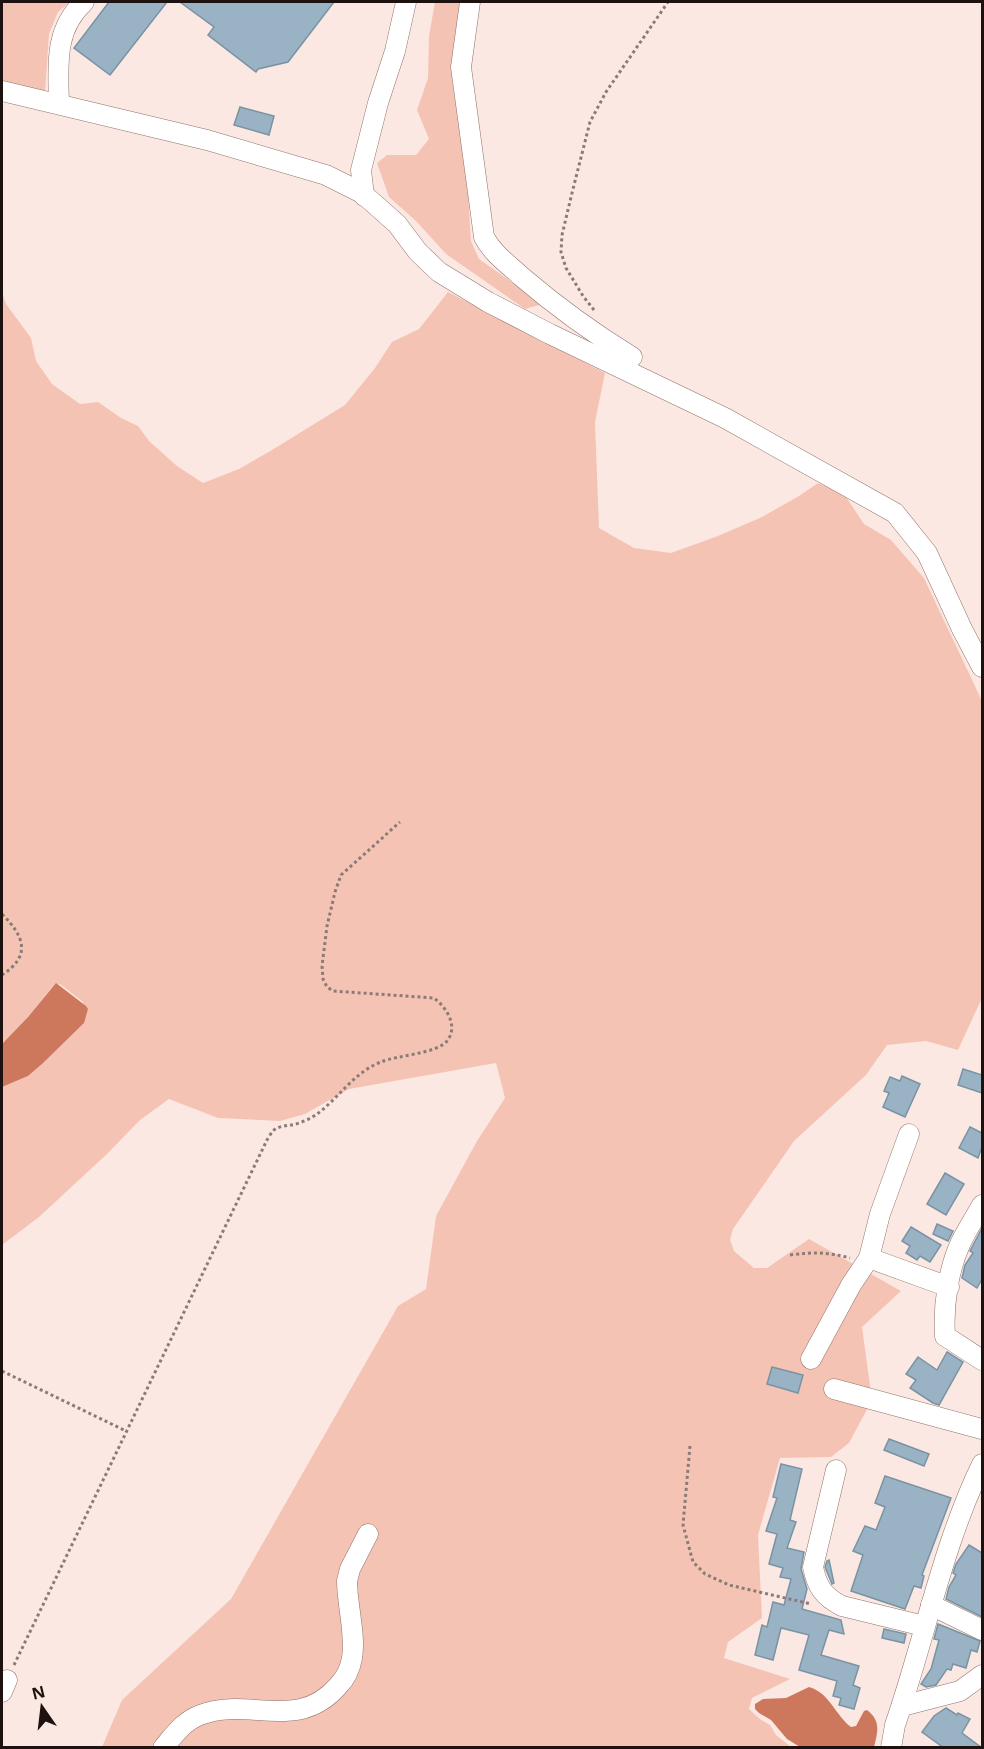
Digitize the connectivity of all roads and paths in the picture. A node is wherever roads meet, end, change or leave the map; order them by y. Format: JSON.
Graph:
{"nodes":[{"id":1,"x":84,"y":2,"type":"edge"},
{"id":2,"x":406,"y":2,"type":"edge"},
{"id":3,"x":470,"y":2,"type":"edge"},
{"id":4,"x":668,"y":2,"type":"edge"},
{"id":5,"x":2,"y":91,"type":"edge"},
{"id":6,"x":59,"y":104,"type":"junction"},
{"id":7,"x":364,"y":196,"type":"junction"},
{"id":8,"x":597,"y":313,"type":"dead end"},
{"id":9,"x":632,"y":357,"type":"dead end"},
{"id":10,"x":982,"y":667,"type":"edge"},
{"id":11,"x":400,"y":822,"type":"dead end"},
{"id":12,"x":2,"y":914,"type":"edge"},
{"id":13,"x":2,"y":975,"type":"edge"},
{"id":14,"x":909,"y":1134,"type":"dead end"},
{"id":15,"x":982,"y":1205,"type":"edge"},
{"id":16,"x":790,"y":1255,"type":"dead end"},
{"id":17,"x":867,"y":1262,"type":"junction"},
{"id":18,"x":949,"y":1287,"type":"junction"},
{"id":19,"x":811,"y":1359,"type":"dead end"},
{"id":20,"x":982,"y":1360,"type":"edge"},
{"id":21,"x":2,"y":1371,"type":"edge"},
{"id":22,"x":834,"y":1389,"type":"dead end"},
{"id":23,"x":982,"y":1430,"type":"edge"},
{"id":24,"x":126,"y":1431,"type":"junction"},
{"id":25,"x":690,"y":1446,"type":"dead end"},
{"id":26,"x":982,"y":1464,"type":"edge"},
{"id":27,"x":836,"y":1470,"type":"dead end"},
{"id":28,"x":368,"y":1534,"type":"dead end"},
{"id":29,"x":830,"y":1600,"type":"junction"},
{"id":30,"x":931,"y":1605,"type":"junction"},
{"id":31,"x":924,"y":1626,"type":"junction"},
{"id":32,"x":982,"y":1630,"type":"edge"},
{"id":33,"x":982,"y":1675,"type":"edge"},
{"id":34,"x":4,"y":1686,"type":"edge"},
{"id":35,"x":902,"y":1706,"type":"junction"},
{"id":36,"x":163,"y":1748,"type":"edge"},
{"id":37,"x":891,"y":1748,"type":"edge"}],
"edges":[{"from":1,"to":6,"type":"street"},
{"from":2,"to":7,"type":"street"},
{"from":3,"to":9,"type":"street"},
{"from":4,"to":8,"type":"path"},
{"from":5,"to":6,"type":"street"},
{"from":6,"to":7,"type":"street"},
{"from":7,"to":10,"type":"street"},
{"from":11,"to":24,"type":"path"},
{"from":12,"to":13,"type":"path"},
{"from":14,"to":17,"type":"street"},
{"from":15,"to":18,"type":"street"},
{"from":16,"to":17,"type":"path"},
{"from":17,"to":18,"type":"street"},
{"from":17,"to":19,"type":"street"},
{"from":18,"to":20,"type":"street"},
{"from":21,"to":24,"type":"path"},
{"from":22,"to":23,"type":"street"},
{"from":24,"to":34,"type":"path"},
{"from":25,"to":29,"type":"path"},
{"from":26,"to":30,"type":"street"},
{"from":27,"to":29,"type":"street"},
{"from":28,"to":36,"type":"street"},
{"from":29,"to":31,"type":"street"},
{"from":30,"to":31,"type":"street"},
{"from":30,"to":32,"type":"street"},
{"from":31,"to":35,"type":"street"},
{"from":33,"to":35,"type":"street"},
{"from":35,"to":37,"type":"street"}]}
